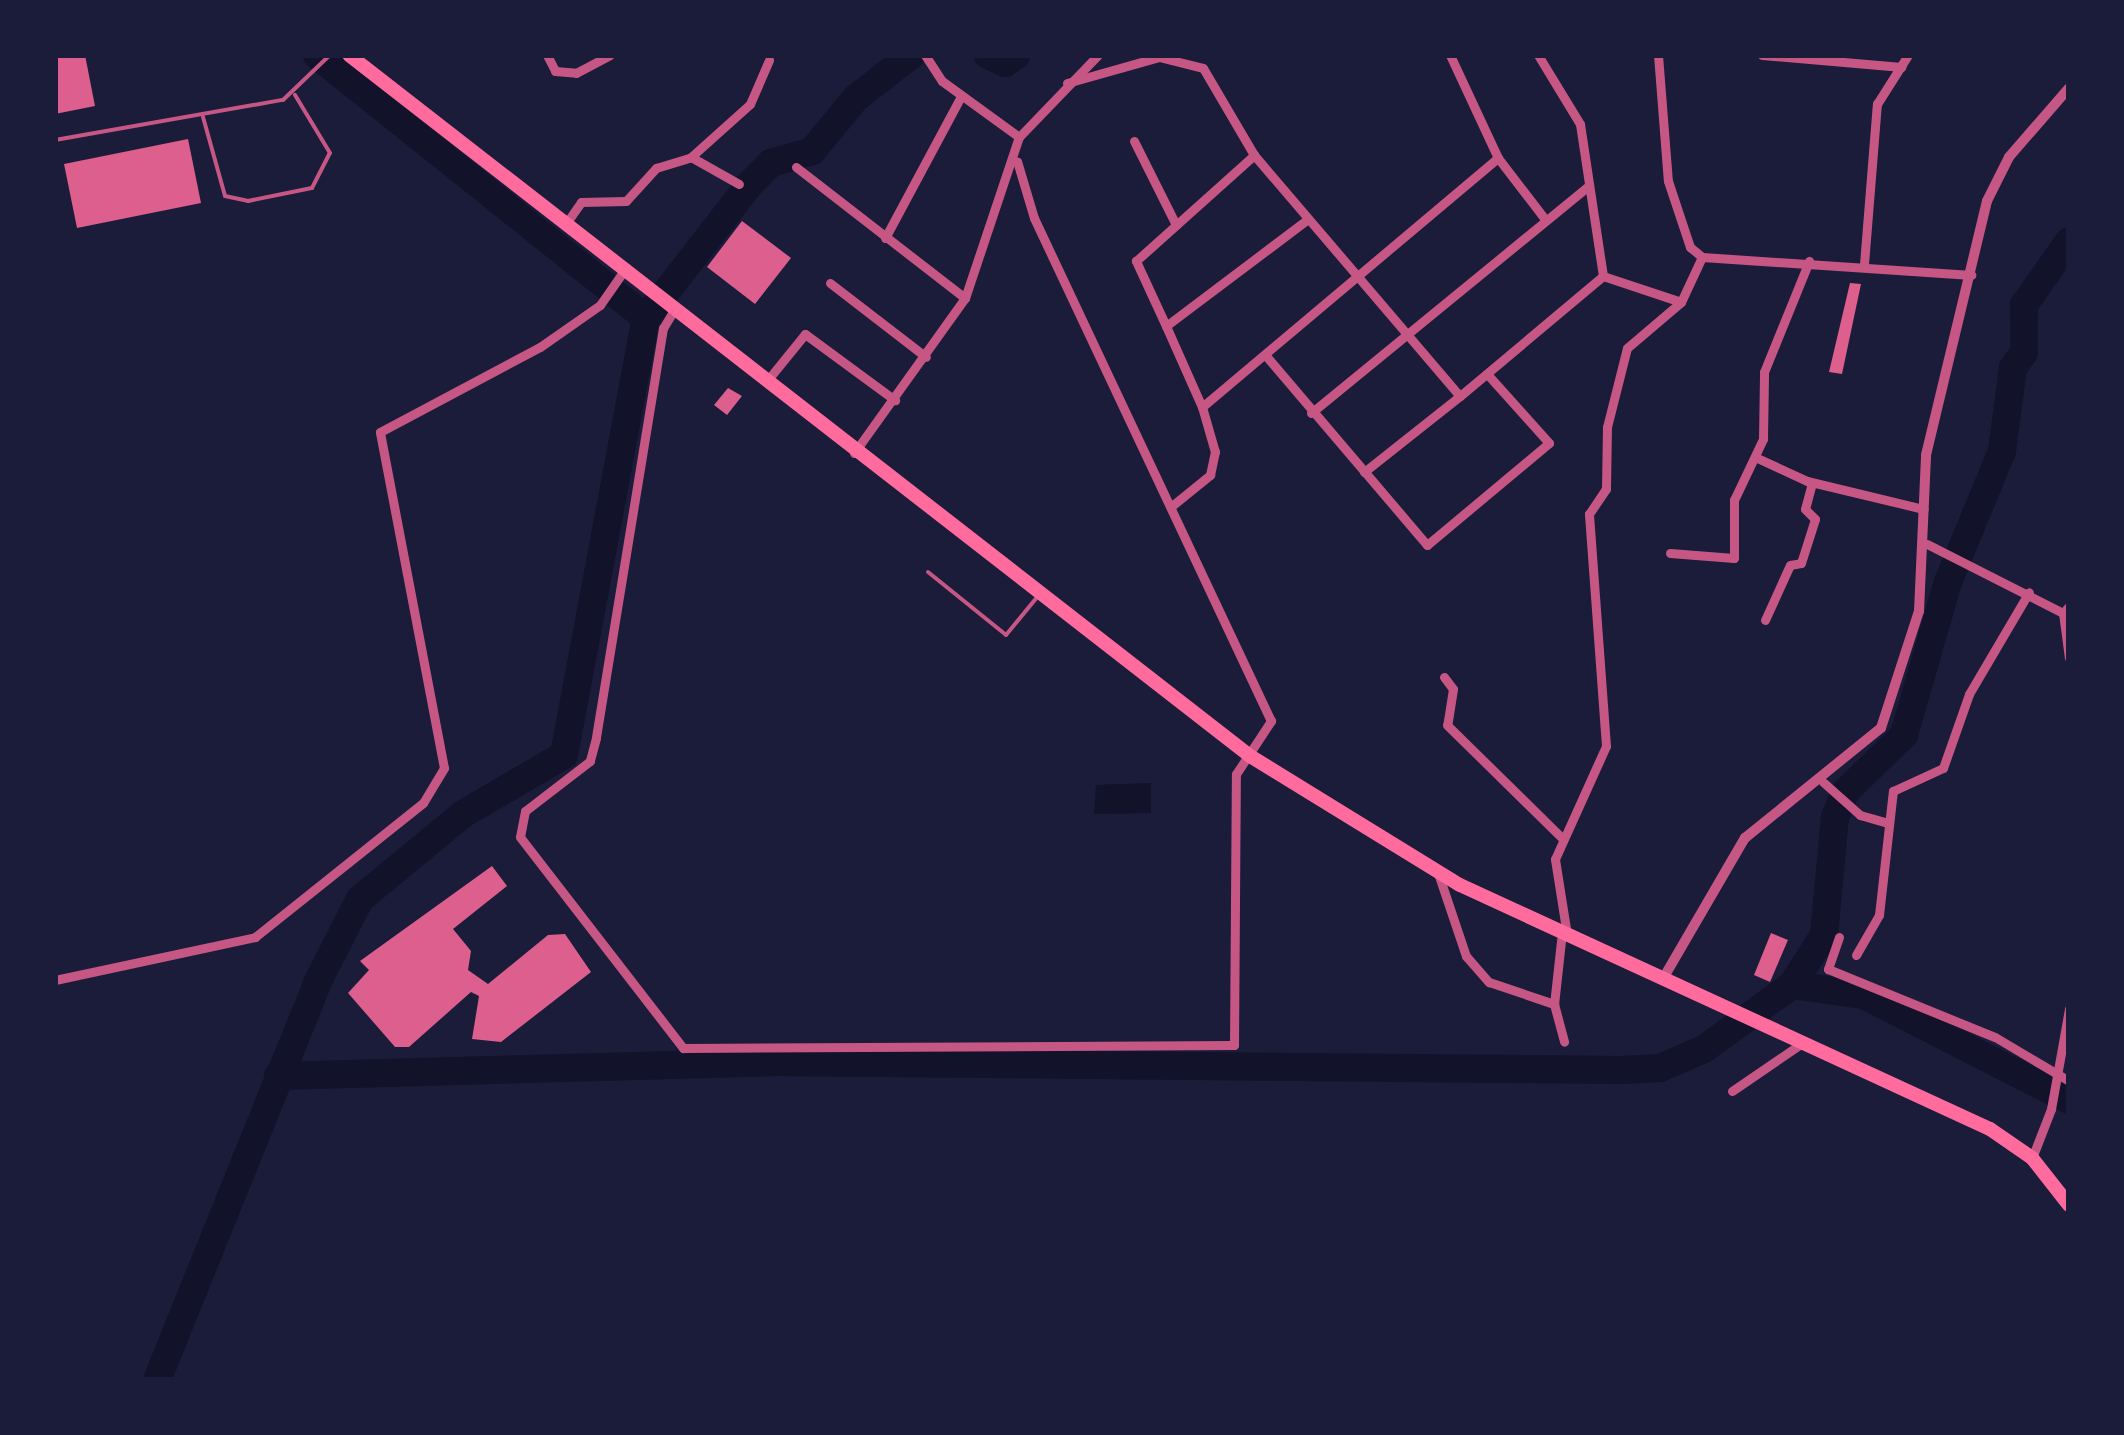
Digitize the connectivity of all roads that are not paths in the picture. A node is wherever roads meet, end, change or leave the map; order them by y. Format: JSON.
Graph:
{"nodes":[{"id":1,"x":330,"y":55,"type":"edge"},
{"id":2,"x":349,"y":55,"type":"edge"},
{"id":3,"x":547,"y":55,"type":"edge"},
{"id":4,"x":610,"y":55,"type":"edge"},
{"id":5,"x":1098,"y":55,"type":"edge"},
{"id":6,"x":1450,"y":55,"type":"edge"},
{"id":7,"x":1538,"y":55,"type":"edge"},
{"id":8,"x":1658,"y":55,"type":"edge"},
{"id":9,"x":1762,"y":55,"type":"edge"},
{"id":10,"x":1908,"y":55,"type":"edge"},
{"id":11,"x":927,"y":58,"type":"edge"},
{"id":12,"x":768,"y":60,"type":"dead end"},
{"id":13,"x":1901,"y":67,"type":"junction"},
{"id":14,"x":1067,"y":83,"type":"junction"},
{"id":15,"x":2069,"y":88,"type":"edge"},
{"id":16,"x":296,"y":94,"type":"junction"},
{"id":17,"x":961,"y":96,"type":"junction"},
{"id":18,"x":202,"y":116,"type":"junction"},
{"id":19,"x":1019,"y":136,"type":"junction"},
{"id":20,"x":55,"y":140,"type":"edge"},
{"id":21,"x":1134,"y":141,"type":"dead end"},
{"id":22,"x":1254,"y":156,"type":"junction"},
{"id":23,"x":691,"y":157,"type":"junction"},
{"id":24,"x":1498,"y":158,"type":"junction"},
{"id":25,"x":1017,"y":161,"type":"junction"},
{"id":26,"x":796,"y":167,"type":"dead end"},
{"id":27,"x":740,"y":184,"type":"dead end"},
{"id":28,"x":1588,"y":186,"type":"junction"},
{"id":29,"x":1308,"y":218,"type":"junction"},
{"id":30,"x":1544,"y":218,"type":"junction"},
{"id":31,"x":566,"y":225,"type":"junction"},
{"id":32,"x":1176,"y":225,"type":"junction"},
{"id":33,"x":885,"y":238,"type":"junction"},
{"id":34,"x":1702,"y":257,"type":"junction"},
{"id":35,"x":1809,"y":260,"type":"junction"},
{"id":36,"x":1864,"y":264,"type":"junction"},
{"id":37,"x":623,"y":272,"type":"junction"},
{"id":38,"x":1971,"y":275,"type":"junction"},
{"id":39,"x":1603,"y":276,"type":"junction"},
{"id":40,"x":1360,"y":278,"type":"junction"},
{"id":41,"x":830,"y":283,"type":"dead end"},
{"id":42,"x":966,"y":298,"type":"junction"},
{"id":43,"x":1681,"y":302,"type":"junction"},
{"id":44,"x":671,"y":308,"type":"junction"},
{"id":45,"x":1166,"y":326,"type":"junction"},
{"id":46,"x":1408,"y":335,"type":"junction"},
{"id":47,"x":926,"y":356,"type":"junction"},
{"id":48,"x":1266,"y":356,"type":"junction"},
{"id":49,"x":1488,"y":374,"type":"junction"},
{"id":50,"x":766,"y":382,"type":"junction"},
{"id":51,"x":1460,"y":396,"type":"junction"},
{"id":52,"x":895,"y":400,"type":"junction"},
{"id":53,"x":1202,"y":407,"type":"junction"},
{"id":54,"x":1311,"y":412,"type":"junction"},
{"id":55,"x":854,"y":453,"type":"junction"},
{"id":56,"x":1755,"y":457,"type":"junction"},
{"id":57,"x":1364,"y":472,"type":"junction"},
{"id":58,"x":1812,"y":483,"type":"junction"},
{"id":59,"x":1174,"y":505,"type":"junction"},
{"id":60,"x":1924,"y":510,"type":"junction"},
{"id":61,"x":1928,"y":544,"type":"junction"},
{"id":62,"x":1670,"y":553,"type":"dead end"},
{"id":63,"x":928,"y":572,"type":"dead end"},
{"id":64,"x":2029,"y":592,"type":"junction"},
{"id":65,"x":1038,"y":596,"type":"junction"},
{"id":66,"x":2066,"y":610,"type":"edge"},
{"id":67,"x":1765,"y":620,"type":"dead end"},
{"id":68,"x":2069,"y":658,"type":"edge"},
{"id":69,"x":1444,"y":677,"type":"dead end"},
{"id":70,"x":1250,"y":756,"type":"junction"},
{"id":71,"x":1823,"y":782,"type":"junction"},
{"id":72,"x":1885,"y":822,"type":"junction"},
{"id":73,"x":1561,"y":837,"type":"junction"},
{"id":74,"x":1438,"y":872,"type":"junction"},
{"id":75,"x":1564,"y":934,"type":"junction"},
{"id":76,"x":1839,"y":937,"type":"dead end"},
{"id":77,"x":1856,"y":955,"type":"dead end"},
{"id":78,"x":1664,"y":977,"type":"junction"},
{"id":79,"x":55,"y":980,"type":"edge"},
{"id":80,"x":1554,"y":1004,"type":"junction"},
{"id":81,"x":2069,"y":1009,"type":"edge"},
{"id":82,"x":1804,"y":1041,"type":"junction"},
{"id":83,"x":1564,"y":1042,"type":"dead end"},
{"id":84,"x":2058,"y":1073,"type":"junction"},
{"id":85,"x":2069,"y":1081,"type":"edge"},
{"id":86,"x":1732,"y":1091,"type":"dead end"},
{"id":87,"x":2032,"y":1158,"type":"junction"},
{"id":88,"x":2069,"y":1204,"type":"edge"}],
"edges":[{"from":1,"to":16,"type":"lane"},
{"from":2,"to":31,"type":"highway"},
{"from":3,"to":4,"type":"street"},
{"from":5,"to":14,"type":"street"},
{"from":6,"to":24,"type":"street"},
{"from":7,"to":28,"type":"street"},
{"from":8,"to":34,"type":"street"},
{"from":9,"to":13,"type":"street"},
{"from":10,"to":13,"type":"street"},
{"from":11,"to":17,"type":"street"},
{"from":12,"to":23,"type":"street"},
{"from":13,"to":36,"type":"street"},
{"from":14,"to":19,"type":"street"},
{"from":14,"to":22,"type":"street"},
{"from":15,"to":38,"type":"street"},
{"from":16,"to":18,"type":"lane"},
{"from":16,"to":18,"type":"lane"},
{"from":17,"to":19,"type":"street"},
{"from":17,"to":33,"type":"street"},
{"from":18,"to":20,"type":"lane"},
{"from":19,"to":25,"type":"street"},
{"from":21,"to":32,"type":"street"},
{"from":22,"to":29,"type":"street"},
{"from":22,"to":32,"type":"street"},
{"from":23,"to":27,"type":"street"},
{"from":23,"to":31,"type":"street"},
{"from":24,"to":30,"type":"street"},
{"from":24,"to":40,"type":"street"},
{"from":25,"to":42,"type":"street"},
{"from":25,"to":59,"type":"street"},
{"from":26,"to":33,"type":"street"},
{"from":28,"to":30,"type":"street"},
{"from":28,"to":39,"type":"street"},
{"from":29,"to":40,"type":"street"},
{"from":29,"to":45,"type":"street"},
{"from":30,"to":46,"type":"street"},
{"from":31,"to":37,"type":"highway"},
{"from":32,"to":45,"type":"street"},
{"from":33,"to":42,"type":"street"},
{"from":34,"to":35,"type":"street"},
{"from":34,"to":43,"type":"street"},
{"from":35,"to":36,"type":"street"},
{"from":35,"to":56,"type":"street"},
{"from":36,"to":38,"type":"street"},
{"from":37,"to":44,"type":"highway"},
{"from":37,"to":79,"type":"street"},
{"from":38,"to":60,"type":"street"},
{"from":39,"to":43,"type":"street"},
{"from":39,"to":49,"type":"street"},
{"from":40,"to":46,"type":"street"},
{"from":40,"to":48,"type":"street"},
{"from":41,"to":47,"type":"street"},
{"from":42,"to":47,"type":"street"},
{"from":43,"to":73,"type":"street"},
{"from":44,"to":50,"type":"highway"},
{"from":44,"to":70,"type":"street"},
{"from":45,"to":53,"type":"street"},
{"from":46,"to":51,"type":"street"},
{"from":46,"to":54,"type":"street"},
{"from":47,"to":52,"type":"street"},
{"from":48,"to":53,"type":"street"},
{"from":48,"to":54,"type":"street"},
{"from":49,"to":51,"type":"street"},
{"from":49,"to":57,"type":"street"},
{"from":50,"to":52,"type":"street"},
{"from":50,"to":55,"type":"highway"},
{"from":51,"to":57,"type":"street"},
{"from":52,"to":55,"type":"street"},
{"from":53,"to":59,"type":"street"},
{"from":54,"to":57,"type":"street"},
{"from":55,"to":65,"type":"highway"},
{"from":56,"to":58,"type":"street"},
{"from":56,"to":62,"type":"street"},
{"from":58,"to":60,"type":"street"},
{"from":58,"to":67,"type":"street"},
{"from":59,"to":70,"type":"street"},
{"from":60,"to":61,"type":"street"},
{"from":61,"to":64,"type":"street"},
{"from":61,"to":71,"type":"street"},
{"from":63,"to":65,"type":"lane"},
{"from":64,"to":66,"type":"street"},
{"from":64,"to":72,"type":"street"},
{"from":65,"to":70,"type":"highway"},
{"from":66,"to":68,"type":"street"},
{"from":69,"to":73,"type":"street"},
{"from":70,"to":74,"type":"highway"},
{"from":71,"to":72,"type":"street"},
{"from":71,"to":78,"type":"street"},
{"from":72,"to":77,"type":"street"},
{"from":73,"to":75,"type":"street"},
{"from":74,"to":75,"type":"highway"},
{"from":74,"to":80,"type":"street"},
{"from":75,"to":78,"type":"highway"},
{"from":75,"to":80,"type":"street"},
{"from":76,"to":84,"type":"street"},
{"from":78,"to":82,"type":"highway"},
{"from":80,"to":83,"type":"street"},
{"from":81,"to":84,"type":"street"},
{"from":82,"to":86,"type":"street"},
{"from":82,"to":87,"type":"highway"},
{"from":84,"to":85,"type":"street"},
{"from":84,"to":87,"type":"street"},
{"from":87,"to":88,"type":"highway"}]}
